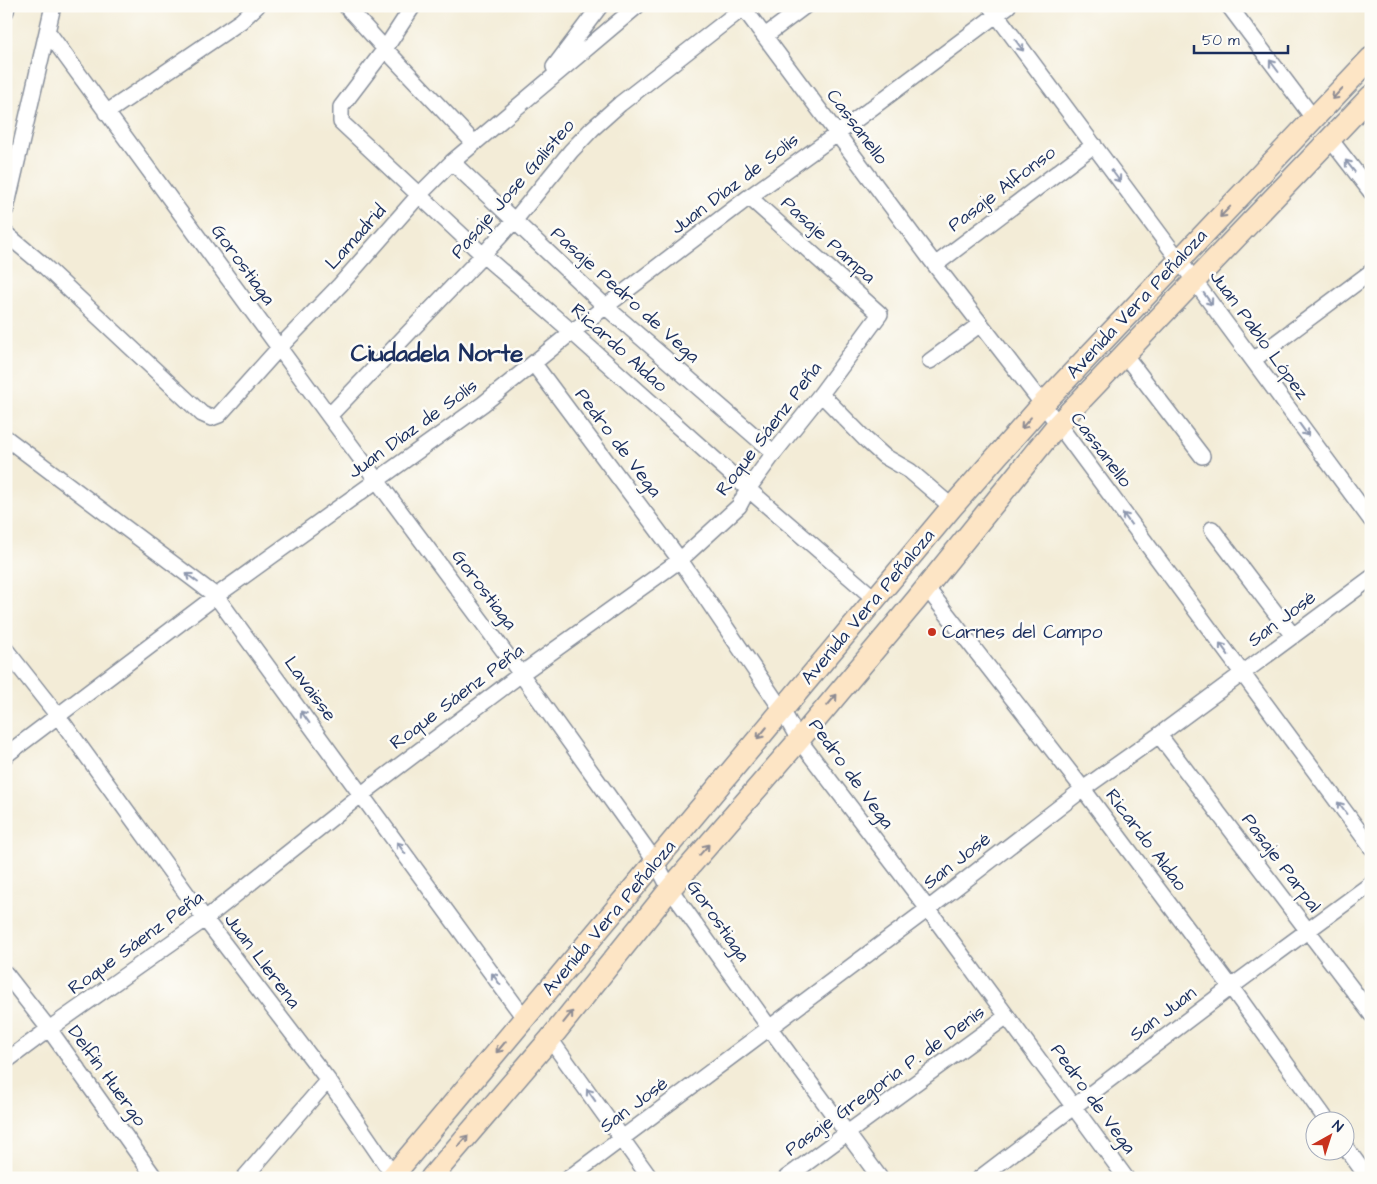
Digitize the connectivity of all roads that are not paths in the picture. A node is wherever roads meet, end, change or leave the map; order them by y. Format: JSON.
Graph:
{"nodes":[{"id":1,"x":7,"y":6,"type":"edge"},
{"id":2,"x":53,"y":6,"type":"edge"},
{"id":3,"x":257,"y":6,"type":"edge"},
{"id":4,"x":346,"y":6,"type":"edge"},
{"id":5,"x":413,"y":6,"type":"edge"},
{"id":6,"x":602,"y":6,"type":"edge"},
{"id":7,"x":637,"y":6,"type":"edge"},
{"id":8,"x":805,"y":6,"type":"edge"},
{"id":9,"x":1229,"y":6,"type":"edge"},
{"id":10,"x":743,"y":7,"type":"edge"},
{"id":11,"x":998,"y":9,"type":"edge"},
{"id":12,"x":6,"y":11,"type":"edge"},
{"id":13,"x":617,"y":22,"type":"junction"},
{"id":14,"x":48,"y":32,"type":"junction"},
{"id":15,"x":765,"y":36,"type":"junction"},
{"id":16,"x":385,"y":49,"type":"junction"},
{"id":17,"x":1371,"y":58,"type":"edge"},
{"id":18,"x":538,"y":89,"type":"junction"},
{"id":19,"x":1371,"y":96,"type":"edge"},
{"id":20,"x":106,"y":113,"type":"junction"},
{"id":21,"x":1314,"y":119,"type":"junction"},
{"id":22,"x":837,"y":134,"type":"junction"},
{"id":23,"x":1330,"y":139,"type":"junction"},
{"id":24,"x":474,"y":143,"type":"junction"},
{"id":25,"x":1094,"y":145,"type":"junction"},
{"id":26,"x":452,"y":162,"type":"junction"},
{"id":27,"x":1371,"y":192,"type":"edge"},
{"id":28,"x":419,"y":196,"type":"junction"},
{"id":29,"x":749,"y":197,"type":"junction"},
{"id":30,"x":6,"y":209,"type":"edge"},
{"id":31,"x":514,"y":221,"type":"junction"},
{"id":32,"x":6,"y":234,"type":"edge"},
{"id":33,"x":483,"y":255,"type":"junction"},
{"id":34,"x":1179,"y":260,"type":"junction"},
{"id":35,"x":935,"y":265,"type":"junction"},
{"id":36,"x":1371,"y":272,"type":"edge"},
{"id":37,"x":1194,"y":281,"type":"junction"},
{"id":38,"x":606,"y":307,"type":"junction"},
{"id":39,"x":880,"y":314,"type":"joint"},
{"id":40,"x":979,"y":325,"type":"junction"},
{"id":41,"x":572,"y":332,"type":"junction"},
{"id":42,"x":279,"y":348,"type":"junction"},
{"id":43,"x":1124,"y":354,"type":"junction"},
{"id":44,"x":1252,"y":360,"type":"junction"},
{"id":45,"x":930,"y":361,"type":"dead end"},
{"id":46,"x":534,"y":364,"type":"junction"},
{"id":47,"x":820,"y":394,"type":"junction"},
{"id":48,"x":1042,"y":405,"type":"junction"},
{"id":49,"x":329,"y":416,"type":"junction"},
{"id":50,"x":1058,"y":424,"type":"junction"},
{"id":51,"x":6,"y":438,"type":"edge"},
{"id":52,"x":774,"y":453,"type":"junction"},
{"id":53,"x":1202,"y":456,"type":"dead end"},
{"id":54,"x":377,"y":480,"type":"junction"},
{"id":55,"x":748,"y":489,"type":"junction"},
{"id":56,"x":952,"y":507,"type":"junction"},
{"id":57,"x":1371,"y":520,"type":"edge"},
{"id":58,"x":1212,"y":529,"type":"dead end"},
{"id":59,"x":680,"y":560,"type":"junction"},
{"id":60,"x":1371,"y":578,"type":"edge"},
{"id":61,"x":926,"y":587,"type":"junction"},
{"id":62,"x":216,"y":596,"type":"junction"},
{"id":63,"x":875,"y":599,"type":"junction"},
{"id":64,"x":1292,"y":636,"type":"junction"},
{"id":65,"x":6,"y":650,"type":"edge"},
{"id":66,"x":521,"y":674,"type":"junction"},
{"id":67,"x":1242,"y":674,"type":"junction"},
{"id":68,"x":782,"y":710,"type":"junction"},
{"id":69,"x":58,"y":716,"type":"junction"},
{"id":70,"x":1159,"y":736,"type":"junction"},
{"id":71,"x":799,"y":740,"type":"junction"},
{"id":72,"x":6,"y":755,"type":"edge"},
{"id":73,"x":1084,"y":789,"type":"junction"},
{"id":74,"x":362,"y":794,"type":"junction"},
{"id":75,"x":1371,"y":847,"type":"edge"},
{"id":76,"x":655,"y":861,"type":"junction"},
{"id":77,"x":1371,"y":884,"type":"edge"},
{"id":78,"x":670,"y":889,"type":"junction"},
{"id":79,"x":928,"y":909,"type":"junction"},
{"id":80,"x":205,"y":919,"type":"junction"},
{"id":81,"x":1307,"y":931,"type":"junction"},
{"id":82,"x":6,"y":974,"type":"edge"},
{"id":83,"x":1231,"y":987,"type":"junction"},
{"id":84,"x":1371,"y":1014,"type":"edge"},
{"id":85,"x":1008,"y":1016,"type":"junction"},
{"id":86,"x":525,"y":1019,"type":"junction"},
{"id":87,"x":769,"y":1027,"type":"junction"},
{"id":88,"x":49,"y":1029,"type":"junction"},
{"id":89,"x":550,"y":1039,"type":"junction"},
{"id":90,"x":6,"y":1061,"type":"edge"},
{"id":91,"x":328,"y":1080,"type":"junction"},
{"id":92,"x":1074,"y":1107,"type":"junction"},
{"id":93,"x":1321,"y":1112,"type":"edge"},
{"id":94,"x":847,"y":1133,"type":"junction"},
{"id":95,"x":622,"y":1139,"type":"junction"},
{"id":96,"x":1354,"y":1159,"type":"edge"},
{"id":97,"x":393,"y":1177,"type":"edge"},
{"id":98,"x":155,"y":1178,"type":"edge"},
{"id":99,"x":244,"y":1178,"type":"edge"},
{"id":100,"x":431,"y":1178,"type":"edge"},
{"id":101,"x":569,"y":1178,"type":"edge"},
{"id":102,"x":650,"y":1178,"type":"edge"},
{"id":103,"x":786,"y":1178,"type":"edge"},
{"id":104,"x":880,"y":1178,"type":"edge"},
{"id":105,"x":980,"y":1178,"type":"edge"},
{"id":106,"x":1126,"y":1178,"type":"edge"},
{"id":107,"x":1368,"y":1178,"type":"edge"}],
"edges":[{"from":1,"to":12,"type":"street"},
{"from":2,"to":14,"type":"street"},
{"from":3,"to":20,"type":"street"},
{"from":4,"to":16,"type":"street"},
{"from":5,"to":16,"type":"street"},
{"from":6,"to":13,"type":"street"},
{"from":6,"to":18,"type":"street","name":"Lamadrid"},
{"from":7,"to":13,"type":"street","name":"Lamadrid"},
{"from":8,"to":15,"type":"street"},
{"from":21,"to":9,"type":"street","one_way":true},
{"from":10,"to":15,"type":"street","name":"Cassanello"},
{"from":10,"to":31,"type":"street","name":"Pasaje Jose Galisteo"},
{"from":11,"to":22,"type":"street","name":"Juan Díaz de Solís"},
{"from":11,"to":25,"type":"street","name":"Juan Pablo López","one_way":true},
{"from":13,"to":18,"type":"street","name":"Lamadrid"},
{"from":14,"to":20,"type":"street","name":"Gorostiaga"},
{"from":14,"to":30,"type":"street"},
{"from":15,"to":22,"type":"street","name":"Cassanello"},
{"from":16,"to":24,"type":"street"},
{"from":16,"to":28,"type":"street","name":"Ricardo Aldao"},
{"from":17,"to":21,"type":"main road","name":"Avenida Vera Peñaloza","one_way":true},
{"from":18,"to":24,"type":"street","name":"Lamadrid"},
{"from":19,"to":23,"type":"main road","name":"Avenida Vera Peñaloza"},
{"from":20,"to":42,"type":"street","name":"Gorostiaga"},
{"from":21,"to":34,"type":"main road","name":"Avenida Vera Peñaloza","one_way":true},
{"from":22,"to":29,"type":"street","name":"Juan Díaz de Solís"},
{"from":22,"to":35,"type":"street","name":"Cassanello"},
{"from":27,"to":23,"type":"street","one_way":true},
{"from":23,"to":37,"type":"main road","name":"Avenida Vera Peñaloza"},
{"from":24,"to":26,"type":"street","name":"Lamadrid"},
{"from":25,"to":34,"type":"street","name":"Juan Pablo López","one_way":true},
{"from":25,"to":35,"type":"street","name":"Pasaje Alfonso"},
{"from":26,"to":28,"type":"street","name":"Lamadrid"},
{"from":26,"to":31,"type":"street","name":"Pasaje Pedro de Vega"},
{"from":28,"to":33,"type":"street","name":"Ricardo Aldao"},
{"from":28,"to":42,"type":"street","name":"Lamadrid"},
{"from":29,"to":38,"type":"street","name":"Juan Díaz de Solís"},
{"from":29,"to":39,"type":"street","name":"Pasaje Pampa"},
{"from":31,"to":33,"type":"street","name":"Pasaje Jose Galisteo"},
{"from":31,"to":38,"type":"street","name":"Pasaje Pedro de Vega"},
{"from":32,"to":42,"type":"street","name":"Lamadrid"},
{"from":33,"to":41,"type":"street","name":"Ricardo Aldao"},
{"from":33,"to":49,"type":"street","name":"Pasaje Jose Galisteo"},
{"from":34,"to":37,"type":"street","name":"Juan Pablo López"},
{"from":34,"to":48,"type":"main road","name":"Avenida Vera Peñaloza"},
{"from":35,"to":40,"type":"street","name":"Cassanello"},
{"from":36,"to":44,"type":"street"},
{"from":37,"to":43,"type":"main road","name":"Avenida Vera Peñaloza"},
{"from":37,"to":44,"type":"street","name":"Juan Pablo López","one_way":true},
{"from":38,"to":41,"type":"street","name":"Juan Díaz de Solís"},
{"from":38,"to":52,"type":"street","name":"Pasaje Pedro de Vega"},
{"from":39,"to":47,"type":"street","name":"Roque Sáenz Peña"},
{"from":40,"to":45,"type":"street"},
{"from":40,"to":48,"type":"street","name":"Cassanello"},
{"from":41,"to":46,"type":"street","name":"Juan Díaz de Solís"},
{"from":41,"to":55,"type":"street","name":"Ricardo Aldao"},
{"from":42,"to":49,"type":"street","name":"Gorostiaga"},
{"from":43,"to":50,"type":"main road","name":"Avenida Vera Peñaloza"},
{"from":43,"to":53,"type":"street"},
{"from":44,"to":57,"type":"street","name":"Juan Pablo López","one_way":true},
{"from":46,"to":54,"type":"street","name":"Juan Díaz de Solís"},
{"from":46,"to":59,"type":"street","name":"Pedro de Vega"},
{"from":47,"to":52,"type":"street","name":"Roque Sáenz Peña"},
{"from":47,"to":56,"type":"street"},
{"from":48,"to":50,"type":"street","name":"Cassanello"},
{"from":48,"to":56,"type":"main road","name":"Avenida Vera Peñaloza","one_way":true},
{"from":49,"to":54,"type":"street","name":"Gorostiaga"},
{"from":50,"to":61,"type":"main road","name":"Avenida Vera Peñaloza"},
{"from":67,"to":50,"type":"street","name":"Cassanello","one_way":true},
{"from":62,"to":51,"type":"street","name":"Lavaisse","one_way":true},
{"from":52,"to":55,"type":"street","name":"Roque Sáenz Peña"},
{"from":54,"to":62,"type":"street","name":"Juan Díaz de Solís"},
{"from":54,"to":66,"type":"street","name":"Gorostiaga"},
{"from":55,"to":59,"type":"street","name":"Roque Sáenz Peña"},
{"from":55,"to":63,"type":"street","name":"Ricardo Aldao"},
{"from":56,"to":63,"type":"main road","name":"Avenida Vera Peñaloza"},
{"from":58,"to":64,"type":"street"},
{"from":59,"to":66,"type":"street","name":"Roque Sáenz Peña"},
{"from":59,"to":68,"type":"street","name":"Pedro de Vega"},
{"from":60,"to":64,"type":"street","name":"San José"},
{"from":71,"to":61,"type":"main road","name":"Avenida Vera Peñaloza","one_way":true},
{"from":61,"to":73,"type":"street","name":"Ricardo Aldao"},
{"from":62,"to":69,"type":"street","name":"Juan Díaz de Solís"},
{"from":74,"to":62,"type":"street","name":"Lavaisse","one_way":true},
{"from":63,"to":68,"type":"main road","name":"Avenida Vera Peñaloza"},
{"from":64,"to":67,"type":"street","name":"San José"},
{"from":65,"to":69,"type":"street","name":"Juan Llerena"},
{"from":66,"to":74,"type":"street","name":"Roque Sáenz Peña"},
{"from":66,"to":76,"type":"street","name":"Gorostiaga"},
{"from":67,"to":70,"type":"street","name":"San José"},
{"from":75,"to":67,"type":"street","name":"Cassanello","one_way":true},
{"from":68,"to":71,"type":"street","name":"Pedro de Vega"},
{"from":68,"to":76,"type":"main road","name":"Avenida Vera Peñaloza","one_way":true},
{"from":69,"to":72,"type":"street","name":"Juan Díaz de Solís"},
{"from":69,"to":80,"type":"street","name":"Juan Llerena"},
{"from":70,"to":73,"type":"street","name":"San José"},
{"from":70,"to":81,"type":"street","name":"Pasaje Parpal"},
{"from":78,"to":71,"type":"main road","name":"Avenida Vera Peñaloza","one_way":true},
{"from":71,"to":79,"type":"street","name":"Pedro de Vega"},
{"from":73,"to":79,"type":"street","name":"San José"},
{"from":73,"to":83,"type":"street","name":"Ricardo Aldao"},
{"from":74,"to":80,"type":"street","name":"Roque Sáenz Peña"},
{"from":86,"to":74,"type":"street","name":"Lavaisse","one_way":true},
{"from":76,"to":78,"type":"street","name":"Gorostiaga"},
{"from":76,"to":86,"type":"main road","name":"Avenida Vera Peñaloza"},
{"from":77,"to":81,"type":"street","name":"San Juan"},
{"from":78,"to":87,"type":"street","name":"Gorostiaga"},
{"from":89,"to":78,"type":"main road","name":"Avenida Vera Peñaloza","one_way":true},
{"from":79,"to":85,"type":"street","name":"Pedro de Vega"},
{"from":79,"to":87,"type":"street","name":"San José"},
{"from":80,"to":88,"type":"street","name":"Roque Sáenz Peña"},
{"from":80,"to":91,"type":"street","name":"Juan Llerena"},
{"from":81,"to":83,"type":"street","name":"San Juan"},
{"from":81,"to":84,"type":"street","name":"Pasaje Parpal"},
{"from":82,"to":88,"type":"street","name":"Delfín Huergo"},
{"from":83,"to":92,"type":"street","name":"San Juan"},
{"from":83,"to":93,"type":"street","name":"Ricardo Aldao"},
{"from":85,"to":92,"type":"street","name":"Pedro de Vega"},
{"from":85,"to":94,"type":"street","name":"Pasaje Gregoria P. de Denis"},
{"from":86,"to":97,"type":"main road","name":"Avenida Vera Peñaloza","one_way":true},
{"from":87,"to":94,"type":"street","name":"Gorostiaga"},
{"from":87,"to":95,"type":"street","name":"San José"},
{"from":88,"to":90,"type":"street","name":"Roque Sáenz Peña"},
{"from":88,"to":98,"type":"street","name":"Delfín Huergo"},
{"from":95,"to":89,"type":"street","one_way":true},
{"from":100,"to":89,"type":"main road","name":"Avenida Vera Peñaloza","one_way":true},
{"from":91,"to":97,"type":"street","name":"Juan Llerena"},
{"from":91,"to":99,"type":"street"},
{"from":92,"to":105,"type":"street","name":"San Juan"},
{"from":92,"to":106,"type":"street","name":"Pedro de Vega"},
{"from":94,"to":103,"type":"street","name":"Pasaje Gregoria P. de Denis"},
{"from":94,"to":104,"type":"street","name":"Gorostiaga"},
{"from":95,"to":101,"type":"street","name":"San José"},
{"from":95,"to":102,"type":"street"},
{"from":96,"to":107,"type":"street"}]}
